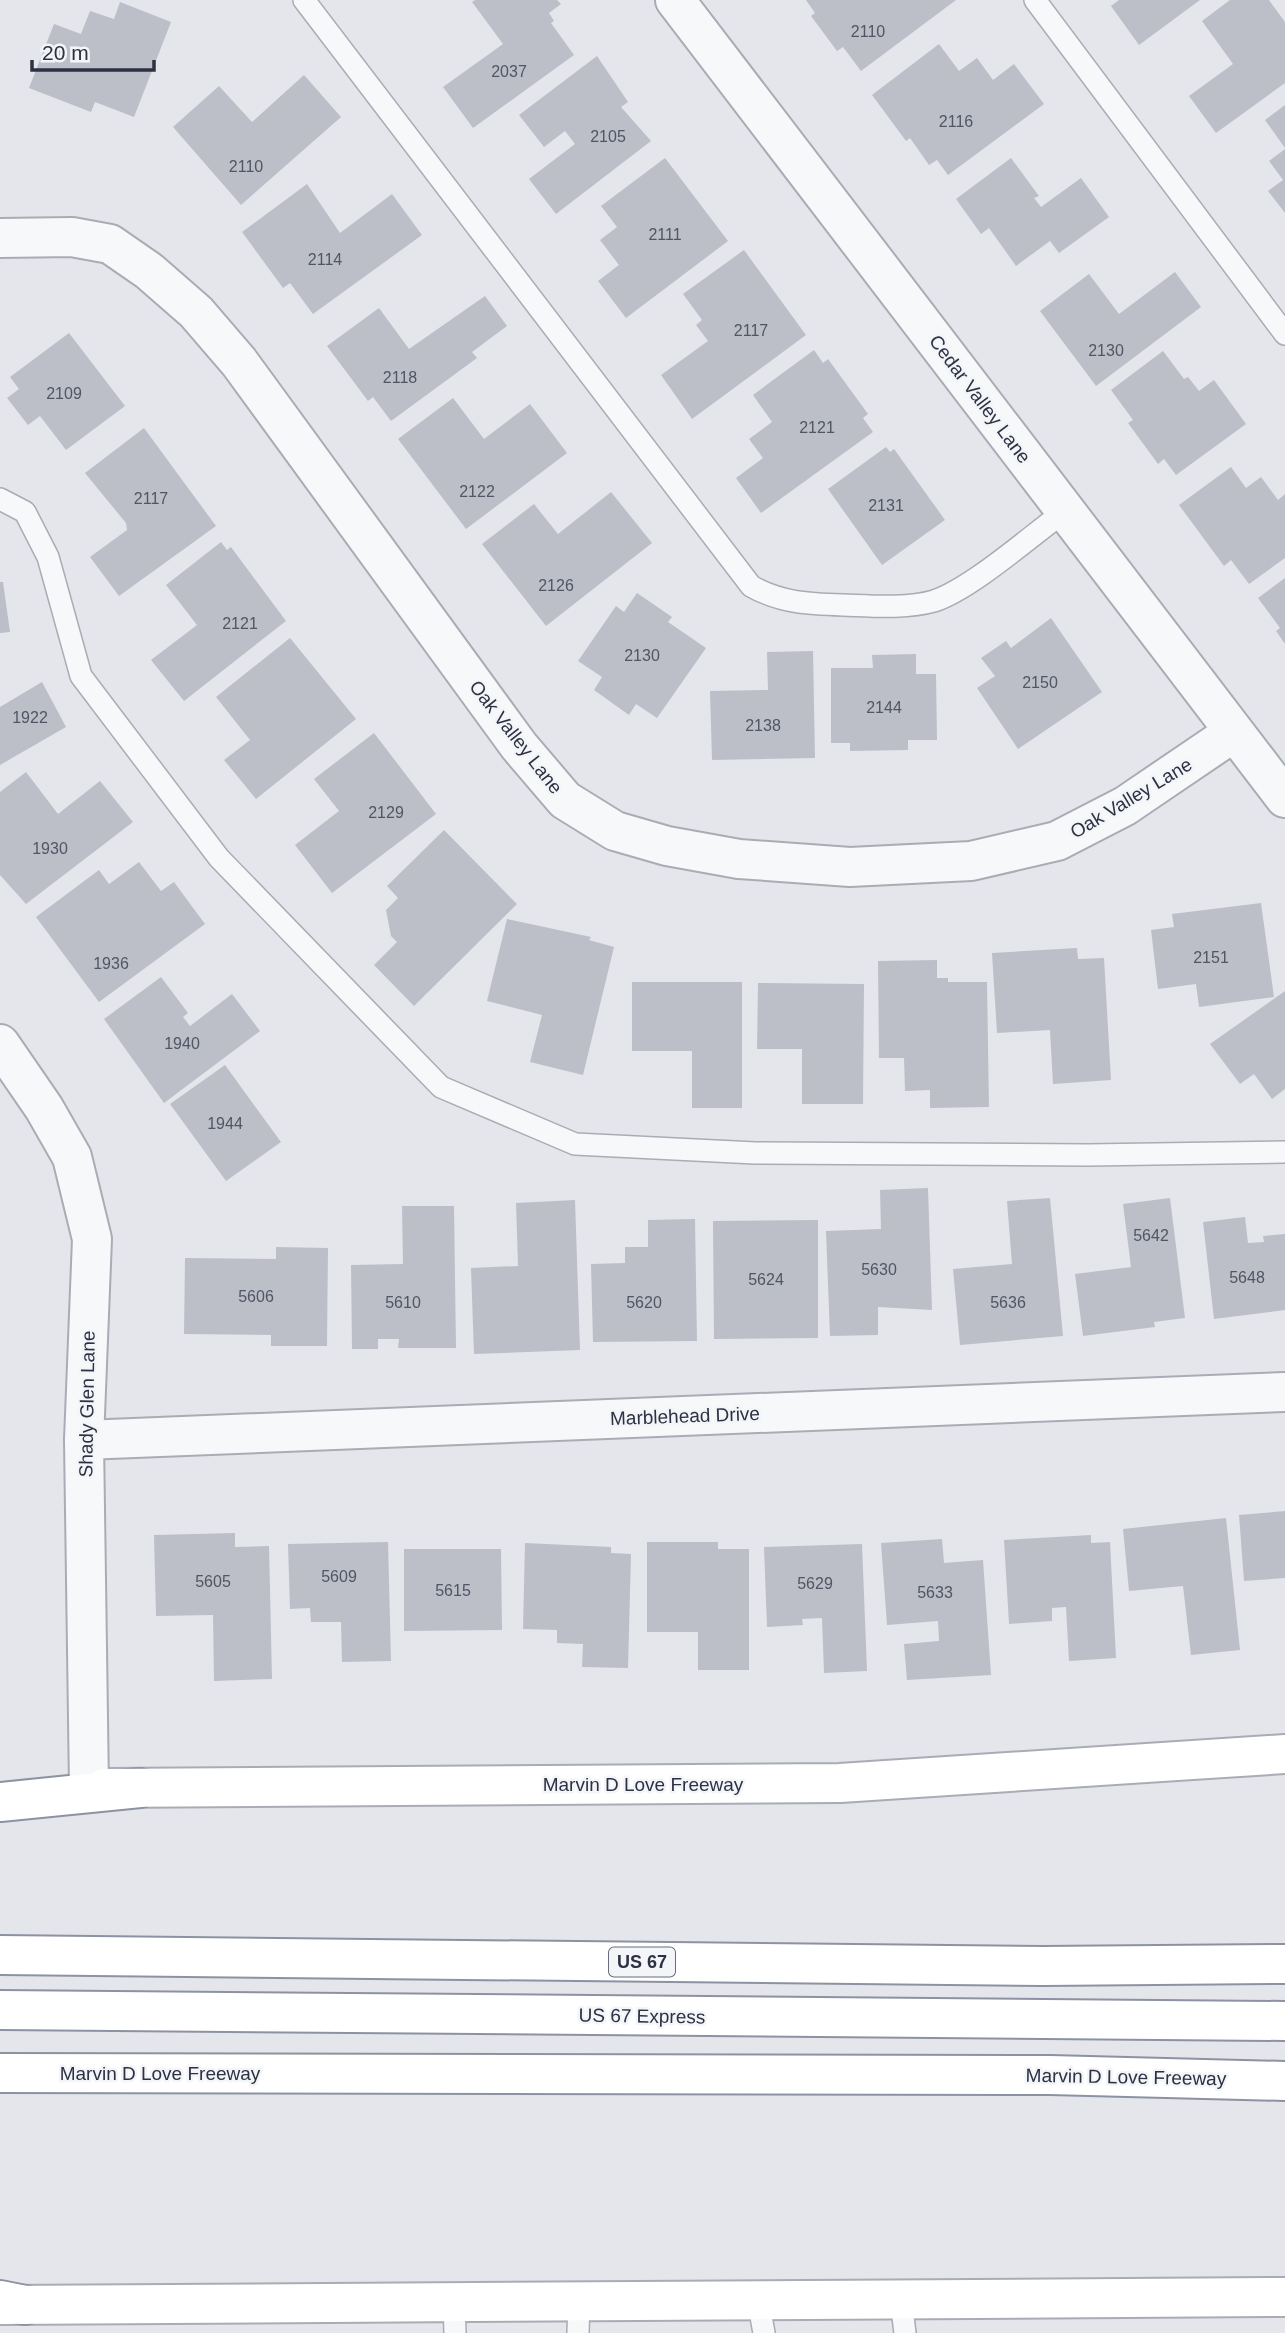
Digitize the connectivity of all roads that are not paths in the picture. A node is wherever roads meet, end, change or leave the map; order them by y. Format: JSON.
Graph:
{"nodes":[{"id":1,"x":304,"y":0,"type":"edge"},
{"id":2,"x":676,"y":0,"type":"edge"},
{"id":3,"x":1035,"y":0,"type":"edge"},
{"id":4,"x":0,"y":238,"type":"edge"},
{"id":5,"x":1285,"y":334,"type":"edge"},
{"id":6,"x":0,"y":499,"type":"edge"},
{"id":7,"x":1066,"y":511,"type":"junction"},
{"id":8,"x":1234,"y":732,"type":"junction"},
{"id":9,"x":1285,"y":798,"type":"edge"},
{"id":10,"x":0,"y":1044,"type":"edge"},
{"id":11,"x":1285,"y":1152,"type":"edge"},
{"id":12,"x":1285,"y":1392,"type":"edge"},
{"id":13,"x":84,"y":1440,"type":"junction"},
{"id":14,"x":1285,"y":1754,"type":"edge"},
{"id":15,"x":0,"y":1787,"type":"edge"},
{"id":16,"x":89,"y":1788,"type":"junction"},
{"id":17,"x":140,"y":1788,"type":"junction"},
{"id":18,"x":0,"y":1802,"type":"edge"},
{"id":19,"x":0,"y":1955,"type":"edge"},
{"id":20,"x":1285,"y":1964,"type":"edge"},
{"id":21,"x":0,"y":2010,"type":"edge"},
{"id":22,"x":1285,"y":2021,"type":"edge"},
{"id":23,"x":0,"y":2073,"type":"edge"},
{"id":24,"x":1285,"y":2081,"type":"edge"},
{"id":25,"x":1285,"y":2297,"type":"edge"},
{"id":26,"x":8,"y":2303,"type":"edge"},
{"id":27,"x":578,"y":2317,"type":"edge"},
{"id":28,"x":761,"y":2317,"type":"edge"},
{"id":29,"x":903,"y":2317,"type":"edge"},
{"id":30,"x":455,"y":2318,"type":"edge"}],
"edges":[{"from":1,"to":7,"type":"lane"},
{"from":2,"to":7,"type":"street","name":"Cedar Valley Lane"},
{"from":3,"to":5,"type":"lane"},
{"from":4,"to":8,"type":"street","name":"Oak Valley Lane"},
{"from":6,"to":11,"type":"lane"},
{"from":7,"to":8,"type":"street","name":"Cedar Valley Lane"},
{"from":8,"to":9,"type":"street","name":"Cedar Valley Lane"},
{"from":10,"to":13,"type":"street","name":"Shady Glen Lane"},
{"from":12,"to":13,"type":"street","name":"Marblehead Drive"},
{"from":13,"to":16,"type":"street","name":"Shady Glen Lane"},
{"from":14,"to":17,"type":"main road","name":"Marvin D Love Freeway"},
{"from":15,"to":16,"type":"main road","name":"Marvin D Love Freeway"},
{"from":16,"to":17,"type":"main road","name":"Marvin D Love Freeway"},
{"from":17,"to":18,"type":"main road"},
{"from":19,"to":20,"type":"main road","number":"US 67"},
{"from":21,"to":22,"type":"main road","name":"US 67 Express"},
{"from":23,"to":24,"type":"main road","name":"Marvin D Love Freeway"},
{"from":25,"to":29,"type":"main road"},
{"from":26,"to":30,"type":"main road"},
{"from":27,"to":28,"type":"main road"},
{"from":27,"to":30,"type":"main road"},
{"from":28,"to":29,"type":"main road"}]}
